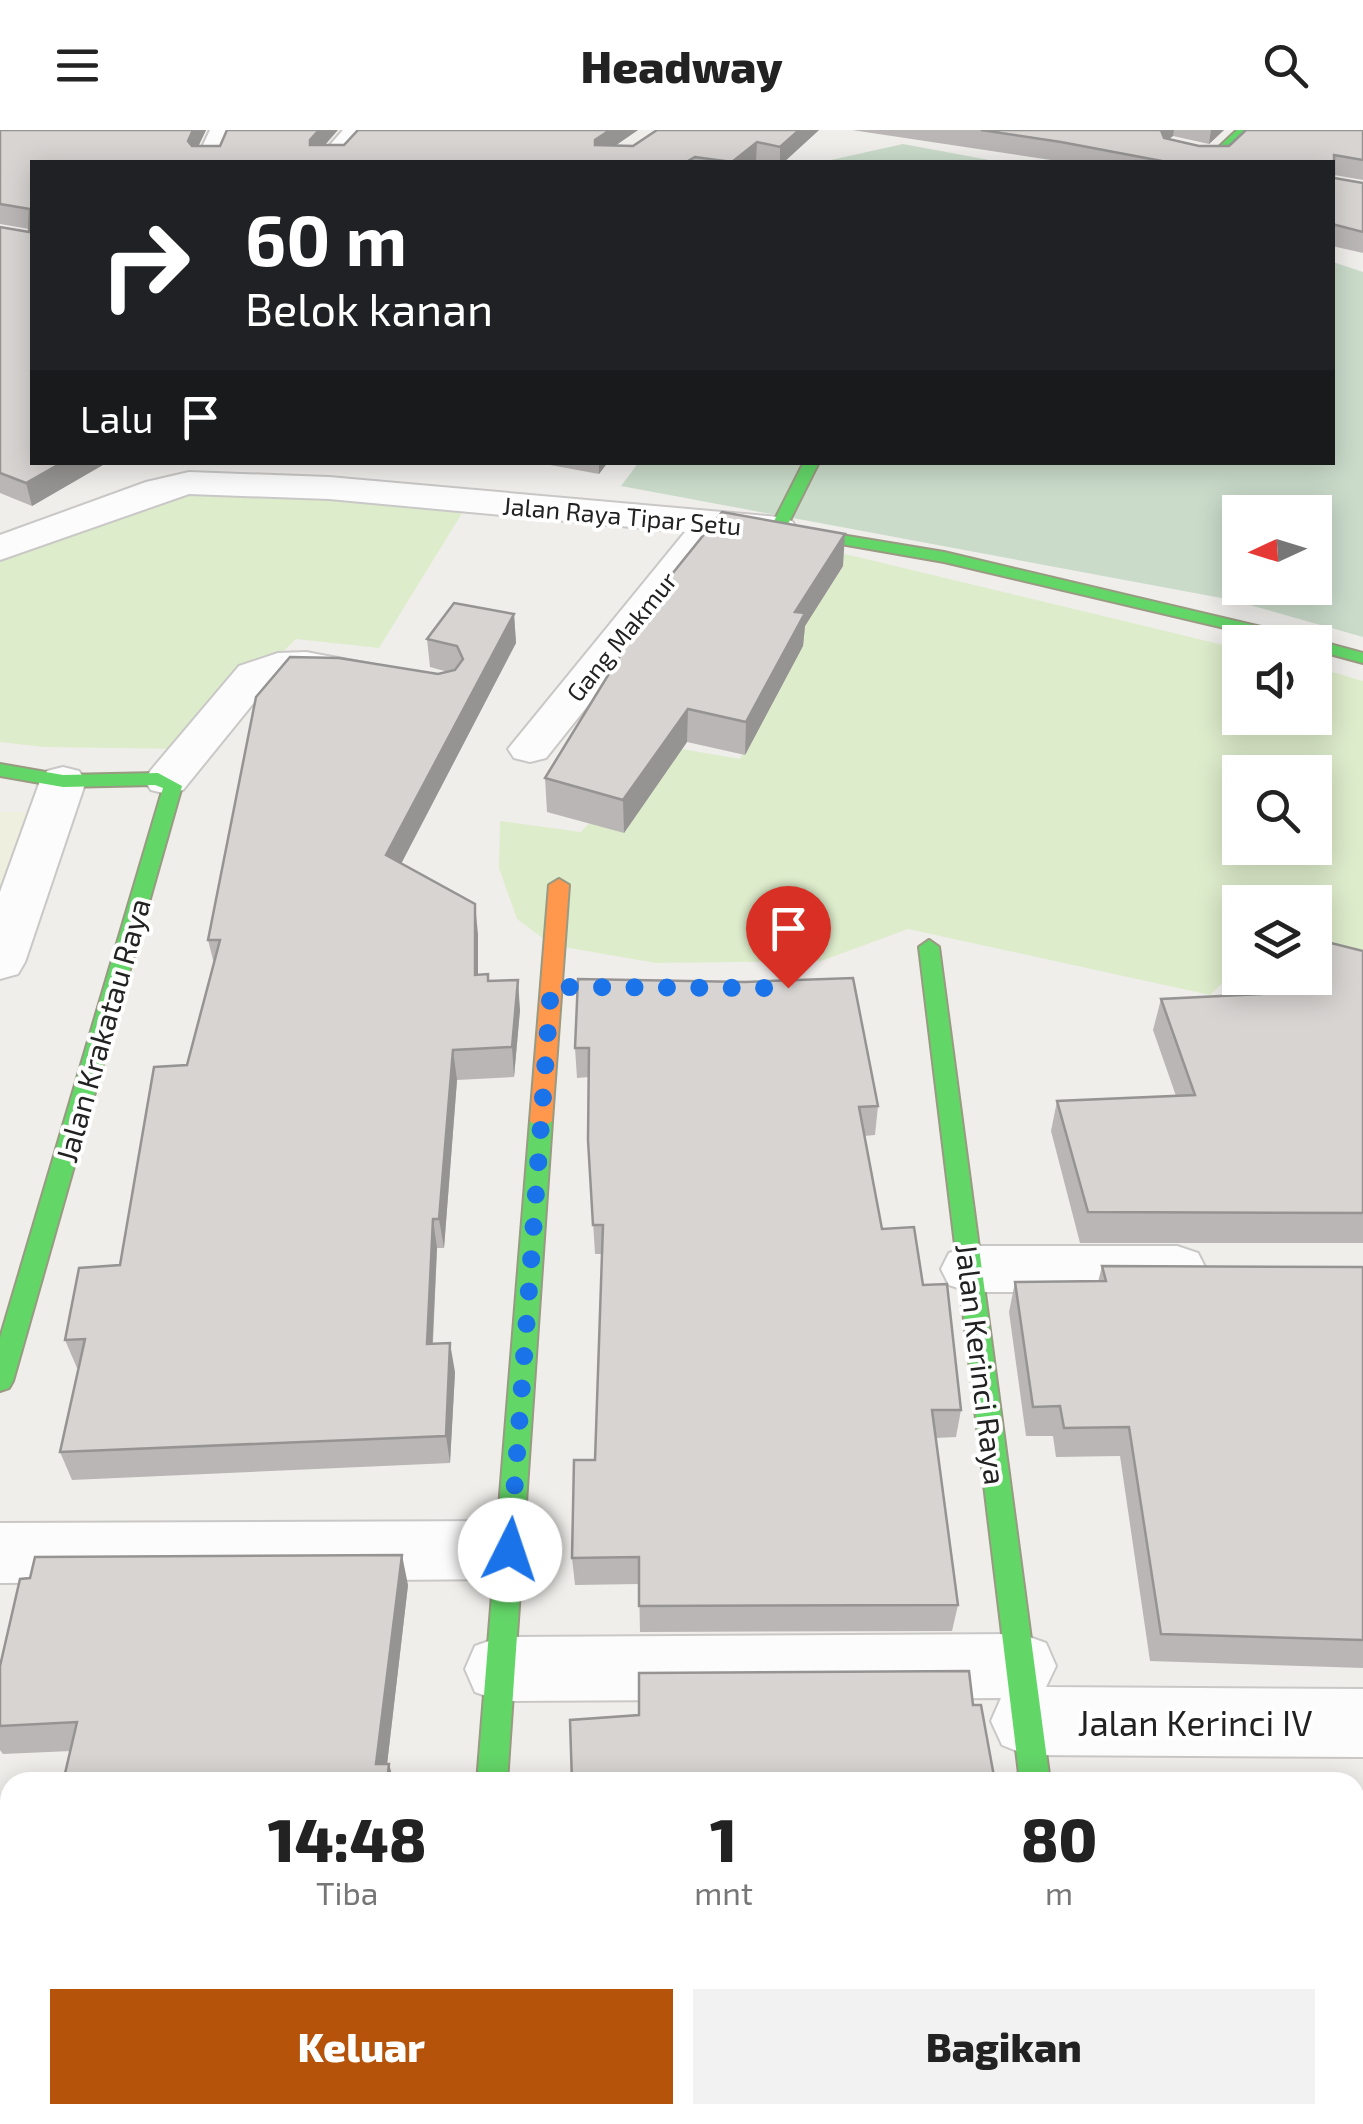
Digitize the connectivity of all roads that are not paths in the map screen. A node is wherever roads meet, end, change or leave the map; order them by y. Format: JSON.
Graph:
{"nodes":[{"id":1,"x":224,"y":130,"type":"edge"},
{"id":2,"x":358,"y":130,"type":"edge"},
{"id":3,"x":1244,"y":130,"type":"edge"},
{"id":4,"x":1204,"y":157,"type":"edge"},
{"id":5,"x":210,"y":160,"type":"edge"},
{"id":6,"x":331,"y":160,"type":"edge"},
{"id":7,"x":810,"y":465,"type":"edge"},
{"id":8,"x":189,"y":473,"type":"edge"},
{"id":9,"x":712,"y":524,"type":"junction"},
{"id":10,"x":778,"y":529,"type":"junction"},
{"id":11,"x":0,"y":548,"type":"edge"},
{"id":12,"x":1232,"y":625,"type":"edge"},
{"id":13,"x":1332,"y":650,"type":"edge"},
{"id":14,"x":1363,"y":658,"type":"edge"},
{"id":15,"x":404,"y":681,"type":"edge"},
{"id":16,"x":530,"y":749,"type":"dead end"},
{"id":17,"x":0,"y":770,"type":"edge"},
{"id":18,"x":167,"y":780,"type":"junction"},
{"id":19,"x":63,"y":781,"type":"junction"},
{"id":20,"x":559,"y":886,"type":"dead end"},
{"id":21,"x":929,"y":946,"type":"dead end"},
{"id":22,"x":0,"y":962,"type":"edge"},
{"id":23,"x":970,"y":1269,"type":"junction"},
{"id":24,"x":1226,"y":1270,"type":"edge"},
{"id":25,"x":0,"y":1381,"type":"edge"},
{"id":26,"x":510,"y":1550,"type":"junction"},
{"id":27,"x":0,"y":1553,"type":"edge"},
{"id":28,"x":500,"y":1670,"type":"junction"},
{"id":29,"x":1028,"y":1723,"type":"edge"},
{"id":30,"x":1363,"y":1723,"type":"edge"},
{"id":31,"x":493,"y":1772,"type":"edge"}],
"edges":[{"from":1,"to":5,"type":"street"},
{"from":2,"to":6,"type":"street"},
{"from":3,"to":4,"type":"street"},
{"from":7,"to":10,"type":"street"},
{"from":8,"to":9,"type":"street","name":"Jalan Raya Tipar Setu"},
{"from":8,"to":11,"type":"street","name":"Jalan Raya Tipar Setu"},
{"from":9,"to":10,"type":"street","name":"Jalan Raya Tipar Setu"},
{"from":9,"to":16,"type":"street","name":"Gang Makmur"},
{"from":10,"to":12,"type":"street","name":"Jalan Raya Tipar Setu"},
{"from":13,"to":14,"type":"street"},
{"from":15,"to":18,"type":"street"},
{"from":17,"to":19,"type":"street"},
{"from":18,"to":19,"type":"street"},
{"from":18,"to":25,"type":"street","name":"Jalan Krakatau Raya"},
{"from":19,"to":22,"type":"street"},
{"from":20,"to":26,"type":"street"},
{"from":21,"to":23,"type":"street","name":"Jalan Kerinci Raya"},
{"from":23,"to":24,"type":"street"},
{"from":23,"to":29,"type":"street","name":"Jalan Kerinci Raya"},
{"from":26,"to":27,"type":"street"},
{"from":26,"to":28,"type":"street"},
{"from":28,"to":29,"type":"street","name":"Jalan Kerinci IV"},
{"from":28,"to":31,"type":"street"},
{"from":29,"to":30,"type":"street","name":"Jalan Kerinci IV"}]}
